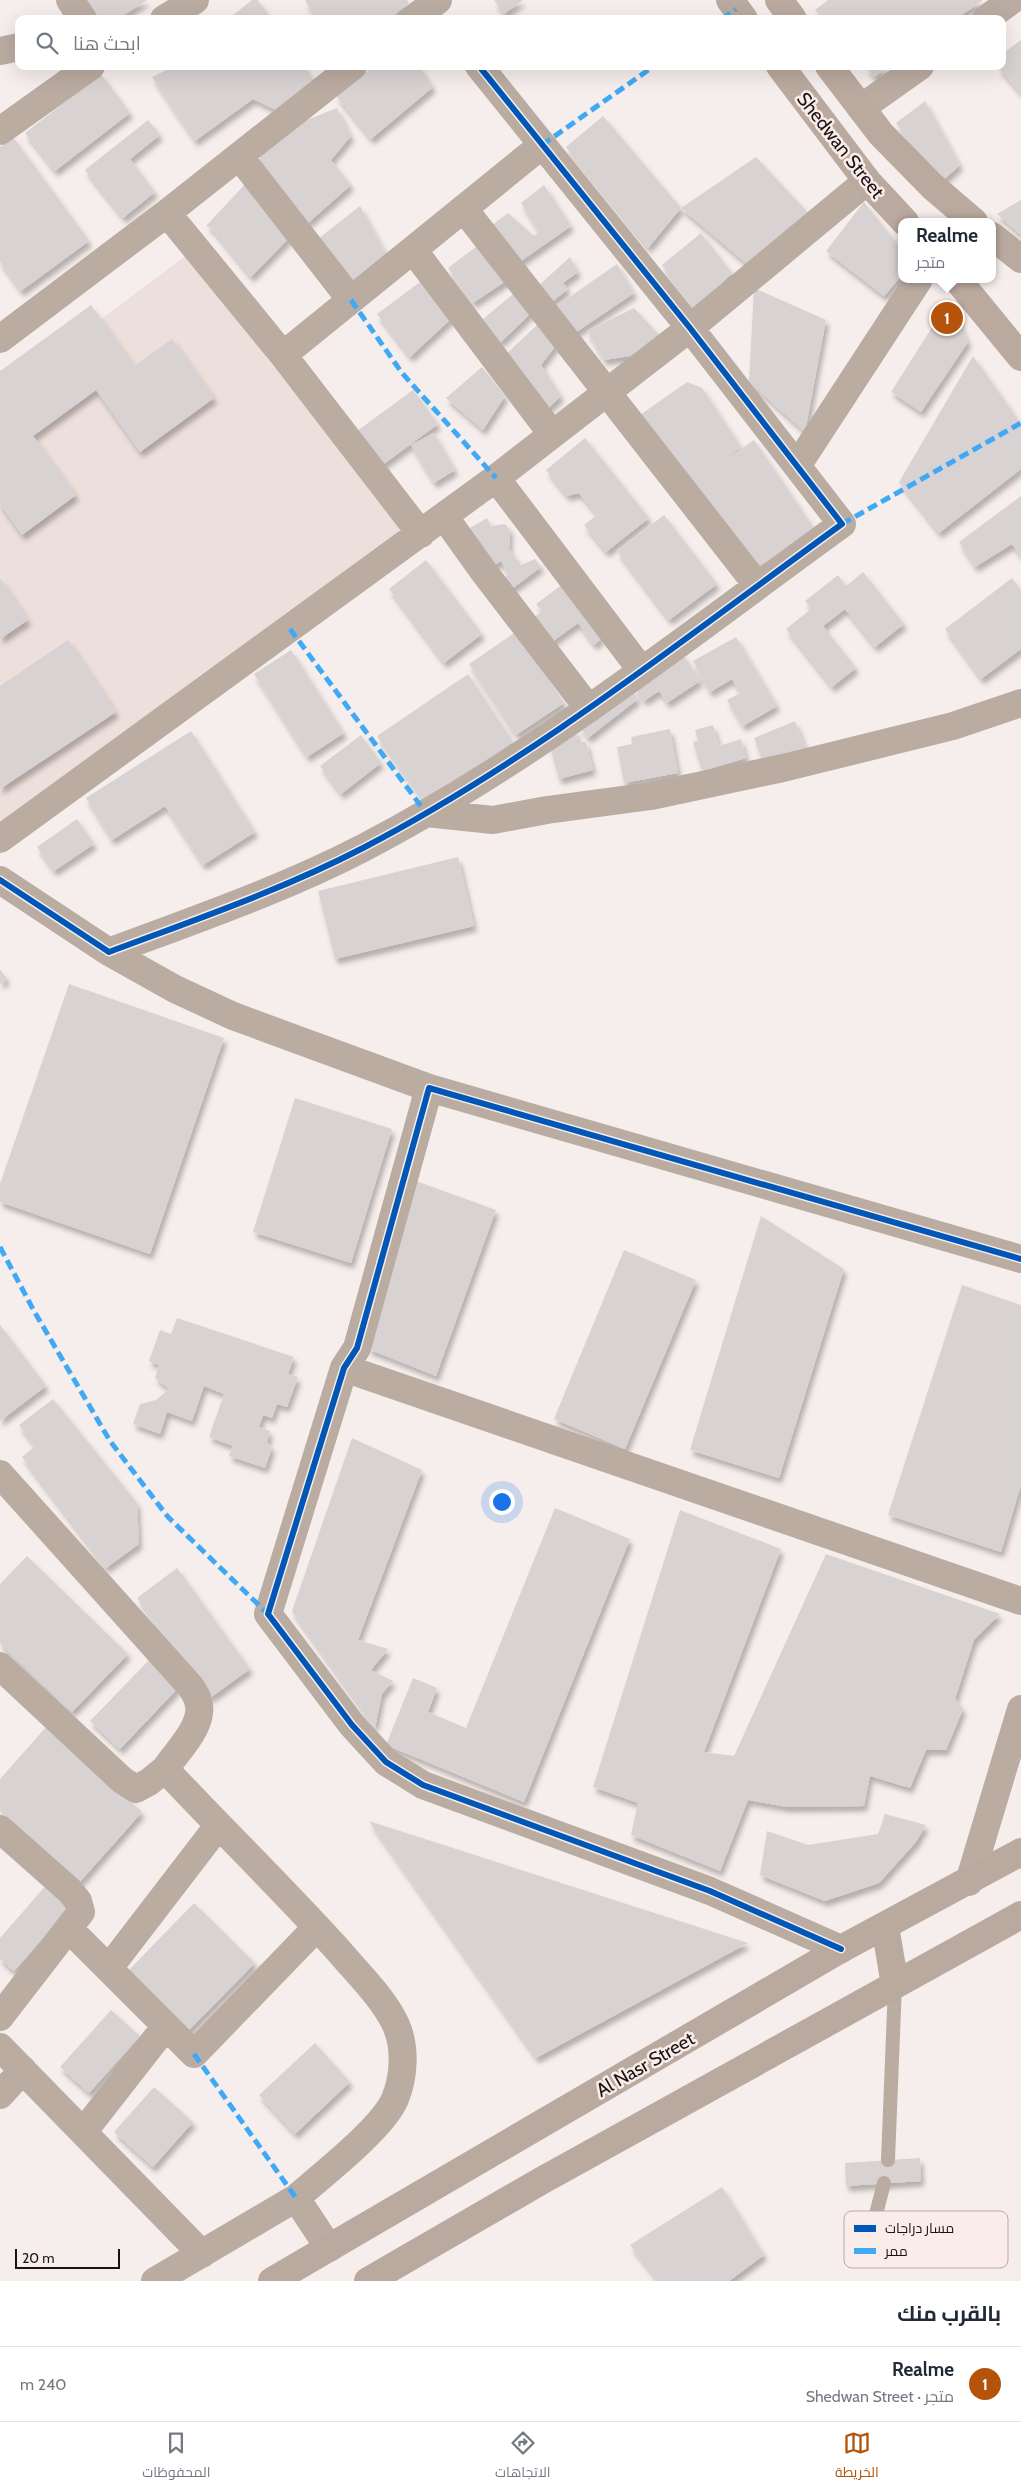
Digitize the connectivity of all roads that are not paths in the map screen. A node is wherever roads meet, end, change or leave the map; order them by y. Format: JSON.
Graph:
{"nodes":[{"id":1,"x":70,"y":0,"type":"edge"},
{"id":2,"x":195,"y":0,"type":"edge"},
{"id":3,"x":730,"y":0,"type":"edge"},
{"id":4,"x":779,"y":0,"type":"edge"},
{"id":5,"x":1012,"y":0,"type":"edge"},
{"id":6,"x":80,"y":15,"type":"edge"},
{"id":7,"x":171,"y":15,"type":"edge"},
{"id":8,"x":741,"y":15,"type":"edge"},
{"id":9,"x":790,"y":15,"type":"edge"},
{"id":10,"x":991,"y":15,"type":"edge"},
{"id":11,"x":15,"y":48,"type":"edge"},
{"id":12,"x":0,"y":51,"type":"edge"},
{"id":13,"x":85,"y":70,"type":"edge"},
{"id":14,"x":348,"y":70,"type":"edge"},
{"id":15,"x":482,"y":70,"type":"edge"},
{"id":16,"x":783,"y":70,"type":"edge"},
{"id":17,"x":832,"y":70,"type":"edge"},
{"id":18,"x":914,"y":70,"type":"edge"},
{"id":19,"x":861,"y":108,"type":"junction"},
{"id":20,"x":0,"y":130,"type":"edge"},
{"id":21,"x":542,"y":145,"type":"junction"},
{"id":22,"x":239,"y":156,"type":"junction"},
{"id":23,"x":866,"y":181,"type":"junction"},
{"id":24,"x":464,"y":209,"type":"junction"},
{"id":25,"x":167,"y":213,"type":"junction"},
{"id":26,"x":901,"y":218,"type":"edge"},
{"id":27,"x":969,"y":218,"type":"edge"},
{"id":28,"x":996,"y":239,"type":"edge"},
{"id":29,"x":414,"y":251,"type":"junction"},
{"id":30,"x":1021,"y":259,"type":"edge"},
{"id":31,"x":916,"y":283,"type":"edge"},
{"id":32,"x":960,"y":283,"type":"edge"},
{"id":33,"x":351,"y":300,"type":"junction"},
{"id":34,"x":690,"y":328,"type":"junction"},
{"id":35,"x":0,"y":339,"type":"edge"},
{"id":36,"x":283,"y":356,"type":"junction"},
{"id":37,"x":1021,"y":357,"type":"edge"},
{"id":38,"x":606,"y":392,"type":"junction"},
{"id":39,"x":552,"y":434,"type":"junction"},
{"id":40,"x":798,"y":466,"type":"junction"},
{"id":41,"x":496,"y":478,"type":"junction"},
{"id":42,"x":444,"y":516,"type":"junction"},
{"id":43,"x":421,"y":534,"type":"junction"},
{"id":44,"x":758,"y":585,"type":"junction"},
{"id":45,"x":642,"y":671,"type":"junction"},
{"id":46,"x":1021,"y":703,"type":"edge"},
{"id":47,"x":589,"y":709,"type":"junction"},
{"id":48,"x":426,"y":813,"type":"junction"},
{"id":49,"x":0,"y":840,"type":"edge"},
{"id":50,"x":0,"y":880,"type":"edge"},
{"id":51,"x":109,"y":952,"type":"junction"},
{"id":52,"x":430,"y":1088,"type":"junction"},
{"id":53,"x":1021,"y":1259,"type":"edge"},
{"id":54,"x":344,"y":1368,"type":"junction"},
{"id":55,"x":0,"y":1474,"type":"edge"},
{"id":56,"x":1021,"y":1601,"type":"edge"},
{"id":57,"x":1,"y":1670,"type":"edge"},
{"id":58,"x":1021,"y":1709,"type":"edge"},
{"id":59,"x":165,"y":1769,"type":"junction"},
{"id":60,"x":218,"y":1826,"type":"junction"},
{"id":61,"x":0,"y":1829,"type":"edge"},
{"id":62,"x":1021,"y":1852,"type":"edge"},
{"id":63,"x":969,"y":1882,"type":"junction"},
{"id":64,"x":1021,"y":1915,"type":"edge"},
{"id":65,"x":885,"y":1926,"type":"junction"},
{"id":66,"x":317,"y":1927,"type":"junction"},
{"id":67,"x":69,"y":1929,"type":"junction"},
{"id":68,"x":841,"y":1949,"type":"junction"},
{"id":69,"x":109,"y":1968,"type":"junction"},
{"id":70,"x":895,"y":1985,"type":"junction"},
{"id":71,"x":0,"y":2017,"type":"edge"},
{"id":72,"x":166,"y":2026,"type":"junction"},
{"id":73,"x":0,"y":2047,"type":"edge"},
{"id":74,"x":23,"y":2070,"type":"junction"},
{"id":75,"x":0,"y":2095,"type":"edge"},
{"id":76,"x":84,"y":2131,"type":"junction"},
{"id":77,"x":888,"y":2160,"type":"dead end"},
{"id":78,"x":884,"y":2183,"type":"dead end"},
{"id":79,"x":296,"y":2198,"type":"junction"},
{"id":80,"x":877,"y":2211,"type":"edge"},
{"id":81,"x":329,"y":2248,"type":"junction"},
{"id":82,"x":202,"y":2254,"type":"junction"},
{"id":83,"x":155,"y":2281,"type":"edge"},
{"id":84,"x":272,"y":2281,"type":"edge"},
{"id":85,"x":368,"y":2281,"type":"edge"}],
"edges":[{"from":1,"to":6,"type":"street"},
{"from":2,"to":7,"type":"street"},
{"from":3,"to":8,"type":"main road"},
{"from":4,"to":9,"type":"main road"},
{"from":5,"to":10,"type":"street"},
{"from":11,"to":12,"type":"street"},
{"from":13,"to":20,"type":"street"},
{"from":14,"to":22,"type":"street"},
{"from":15,"to":21,"type":"street"},
{"from":16,"to":23,"type":"main road","name":"Shedwan Street"},
{"from":17,"to":19,"type":"main road","name":"Shedwan Street"},
{"from":18,"to":19,"type":"street"},
{"from":19,"to":27,"type":"main road","name":"Shedwan Street"},
{"from":21,"to":24,"type":"street"},
{"from":21,"to":34,"type":"street"},
{"from":22,"to":25,"type":"street"},
{"from":22,"to":33,"type":"street"},
{"from":23,"to":26,"type":"main road","name":"Shedwan Street"},
{"from":23,"to":34,"type":"street"},
{"from":24,"to":29,"type":"street"},
{"from":24,"to":38,"type":"street"},
{"from":25,"to":35,"type":"street"},
{"from":25,"to":36,"type":"street"},
{"from":28,"to":30,"type":"main road"},
{"from":29,"to":33,"type":"street"},
{"from":29,"to":39,"type":"street"},
{"from":31,"to":40,"type":"street"},
{"from":32,"to":37,"type":"main road"},
{"from":33,"to":36,"type":"street"},
{"from":34,"to":38,"type":"street"},
{"from":34,"to":40,"type":"street"},
{"from":36,"to":43,"type":"street"},
{"from":38,"to":39,"type":"street"},
{"from":38,"to":44,"type":"street"},
{"from":39,"to":41,"type":"street"},
{"from":40,"to":44,"type":"street"},
{"from":41,"to":42,"type":"street"},
{"from":41,"to":45,"type":"street"},
{"from":42,"to":43,"type":"street"},
{"from":42,"to":47,"type":"street"},
{"from":43,"to":49,"type":"street"},
{"from":44,"to":45,"type":"street"},
{"from":45,"to":47,"type":"street"},
{"from":46,"to":48,"type":"street"},
{"from":47,"to":48,"type":"street"},
{"from":48,"to":51,"type":"street"},
{"from":50,"to":51,"type":"street"},
{"from":51,"to":52,"type":"street"},
{"from":52,"to":53,"type":"street"},
{"from":52,"to":54,"type":"street"},
{"from":54,"to":56,"type":"street"},
{"from":54,"to":68,"type":"street"},
{"from":55,"to":59,"type":"street"},
{"from":57,"to":59,"type":"street"},
{"from":58,"to":63,"type":"street"},
{"from":59,"to":60,"type":"street"},
{"from":60,"to":66,"type":"street"},
{"from":60,"to":69,"type":"street"},
{"from":61,"to":67,"type":"street"},
{"from":62,"to":63,"type":"main road","name":"Al Nasr Street"},
{"from":63,"to":65,"type":"main road","name":"Al Nasr Street"},
{"from":64,"to":70,"type":"main road"},
{"from":65,"to":68,"type":"main road","name":"Al Nasr Street"},
{"from":65,"to":70,"type":"main road"},
{"from":66,"to":72,"type":"street"},
{"from":66,"to":79,"type":"street"},
{"from":67,"to":69,"type":"street"},
{"from":67,"to":71,"type":"street"},
{"from":68,"to":81,"type":"main road","name":"Al Nasr Street"},
{"from":69,"to":72,"type":"street"},
{"from":70,"to":77,"type":"lane"},
{"from":70,"to":85,"type":"main road"},
{"from":72,"to":76,"type":"street"},
{"from":73,"to":74,"type":"street"},
{"from":74,"to":75,"type":"street"},
{"from":74,"to":76,"type":"street"},
{"from":76,"to":82,"type":"street"},
{"from":78,"to":80,"type":"lane"},
{"from":79,"to":81,"type":"street"},
{"from":79,"to":82,"type":"street"},
{"from":81,"to":84,"type":"main road","name":"Al Nasr Street"},
{"from":82,"to":83,"type":"street"}]}
